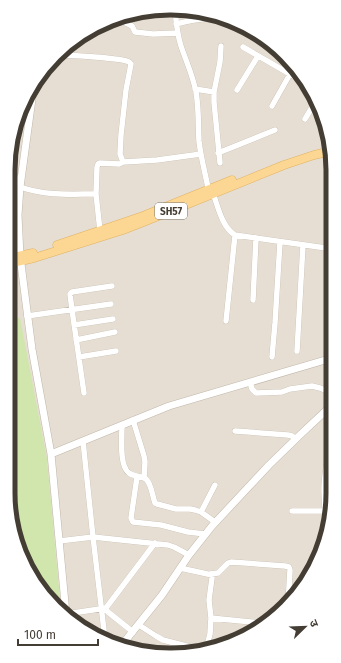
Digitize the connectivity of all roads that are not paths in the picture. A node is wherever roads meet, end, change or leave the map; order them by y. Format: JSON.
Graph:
{"nodes":[{"id":1,"x":175,"y":15,"type":"edge"},
{"id":2,"x":206,"y":19,"type":"edge"},
{"id":3,"x":124,"y":22,"type":"edge"},
{"id":4,"x":176,"y":24,"type":"junction"},
{"id":5,"x":178,"y":33,"type":"junction"},
{"id":6,"x":221,"y":46,"type":"dead end"},
{"id":7,"x":243,"y":47,"type":"dead end"},
{"id":8,"x":67,"y":55,"type":"edge"},
{"id":9,"x":258,"y":56,"type":"junction"},
{"id":10,"x":290,"y":74,"type":"junction"},
{"id":11,"x":294,"y":77,"type":"edge"},
{"id":12,"x":195,"y":89,"type":"junction"},
{"id":13,"x":237,"y":90,"type":"dead end"},
{"id":14,"x":214,"y":92,"type":"junction"},
{"id":15,"x":32,"y":101,"type":"edge"},
{"id":16,"x":272,"y":106,"type":"dead end"},
{"id":17,"x":312,"y":107,"type":"edge"},
{"id":18,"x":305,"y":119,"type":"dead end"},
{"id":19,"x":275,"y":130,"type":"dead end"},
{"id":20,"x":325,"y":148,"type":"edge"},
{"id":21,"x":325,"y":152,"type":"edge"},
{"id":22,"x":218,"y":153,"type":"junction"},
{"id":23,"x":201,"y":154,"type":"junction"},
{"id":24,"x":123,"y":162,"type":"junction"},
{"id":25,"x":220,"y":164,"type":"dead end"},
{"id":26,"x":15,"y":176,"type":"edge"},
{"id":27,"x":20,"y":187,"type":"junction"},
{"id":28,"x":210,"y":192,"type":"junction"},
{"id":29,"x":96,"y":194,"type":"junction"},
{"id":30,"x":15,"y":228,"type":"edge"},
{"id":31,"x":19,"y":228,"type":"junction"},
{"id":32,"x":100,"y":231,"type":"junction"},
{"id":33,"x":235,"y":235,"type":"junction"},
{"id":34,"x":256,"y":238,"type":"junction"},
{"id":35,"x":280,"y":242,"type":"junction"},
{"id":36,"x":303,"y":245,"type":"junction"},
{"id":37,"x":326,"y":248,"type":"dead end"},
{"id":38,"x":15,"y":259,"type":"edge"},
{"id":39,"x":20,"y":259,"type":"junction"},
{"id":40,"x":15,"y":261,"type":"edge"},
{"id":41,"x":112,"y":286,"type":"dead end"},
{"id":42,"x":253,"y":300,"type":"dead end"},
{"id":43,"x":111,"y":304,"type":"dead end"},
{"id":44,"x":72,"y":310,"type":"junction"},
{"id":45,"x":27,"y":316,"type":"junction"},
{"id":46,"x":113,"y":319,"type":"dead end"},
{"id":47,"x":226,"y":321,"type":"dead end"},
{"id":48,"x":74,"y":325,"type":"junction"},
{"id":49,"x":115,"y":332,"type":"dead end"},
{"id":50,"x":76,"y":340,"type":"junction"},
{"id":51,"x":116,"y":351,"type":"dead end"},
{"id":52,"x":297,"y":351,"type":"dead end"},
{"id":53,"x":79,"y":357,"type":"junction"},
{"id":54,"x":272,"y":357,"type":"dead end"},
{"id":55,"x":326,"y":360,"type":"edge"},
{"id":56,"x":250,"y":382,"type":"junction"},
{"id":57,"x":326,"y":390,"type":"edge"},
{"id":58,"x":84,"y":393,"type":"dead end"},
{"id":59,"x":326,"y":411,"type":"edge"},
{"id":60,"x":133,"y":420,"type":"junction"},
{"id":61,"x":122,"y":425,"type":"junction"},
{"id":62,"x":235,"y":431,"type":"dead end"},
{"id":63,"x":296,"y":439,"type":"junction"},
{"id":64,"x":83,"y":441,"type":"junction"},
{"id":65,"x":51,"y":454,"type":"junction"},
{"id":66,"x":326,"y":471,"type":"edge"},
{"id":67,"x":136,"y":477,"type":"junction"},
{"id":68,"x":144,"y":478,"type":"junction"},
{"id":69,"x":215,"y":485,"type":"dead end"},
{"id":70,"x":324,"y":486,"type":"joint"},
{"id":71,"x":326,"y":498,"type":"edge"},
{"id":72,"x":292,"y":511,"type":"dead end"},
{"id":73,"x":325,"y":511,"type":"edge"},
{"id":74,"x":200,"y":512,"type":"junction"},
{"id":75,"x":215,"y":522,"type":"junction"},
{"id":76,"x":206,"y":534,"type":"junction"},
{"id":77,"x":93,"y":537,"type":"junction"},
{"id":78,"x":59,"y":541,"type":"junction"},
{"id":79,"x":155,"y":543,"type":"junction"},
{"id":80,"x":189,"y":555,"type":"junction"},
{"id":81,"x":180,"y":568,"type":"junction"},
{"id":82,"x":211,"y":574,"type":"junction"},
{"id":83,"x":289,"y":593,"type":"edge"},
{"id":84,"x":65,"y":606,"type":"edge"},
{"id":85,"x":103,"y":609,"type":"junction"},
{"id":86,"x":73,"y":613,"type":"edge"},
{"id":87,"x":211,"y":618,"type":"junction"},
{"id":88,"x":256,"y":622,"type":"edge"},
{"id":89,"x":139,"y":625,"type":"junction"},
{"id":90,"x":133,"y":632,"type":"junction"},
{"id":91,"x":105,"y":633,"type":"edge"},
{"id":92,"x":125,"y":641,"type":"edge"},
{"id":93,"x":207,"y":644,"type":"edge"},
{"id":94,"x":190,"y":647,"type":"edge"}],
"edges":[{"from":1,"to":4,"type":"street"},
{"from":2,"to":4,"type":"street"},
{"from":3,"to":5,"type":"street"},
{"from":4,"to":5,"type":"street"},
{"from":5,"to":12,"type":"street"},
{"from":6,"to":14,"type":"street"},
{"from":7,"to":9,"type":"street"},
{"from":8,"to":24,"type":"street"},
{"from":9,"to":10,"type":"street"},
{"from":9,"to":13,"type":"street"},
{"from":10,"to":11,"type":"street"},
{"from":10,"to":16,"type":"street"},
{"from":12,"to":14,"type":"street"},
{"from":12,"to":23,"type":"street"},
{"from":14,"to":22,"type":"street"},
{"from":15,"to":27,"type":"street"},
{"from":17,"to":18,"type":"street"},
{"from":19,"to":22,"type":"street"},
{"from":20,"to":28,"type":"main road","number":"SH57"},
{"from":21,"to":28,"type":"main road","number":"SH57"},
{"from":22,"to":25,"type":"street"},
{"from":23,"to":24,"type":"street"},
{"from":23,"to":28,"type":"street"},
{"from":24,"to":29,"type":"street"},
{"from":26,"to":27,"type":"street"},
{"from":27,"to":29,"type":"street"},
{"from":27,"to":31,"type":"street"},
{"from":28,"to":32,"type":"main road","number":"SH57"},
{"from":28,"to":33,"type":"street"},
{"from":28,"to":39,"type":"main road","number":"SH57"},
{"from":29,"to":32,"type":"street"},
{"from":30,"to":31,"type":"street"},
{"from":31,"to":39,"type":"street"},
{"from":32,"to":39,"type":"main road","number":"SH57"},
{"from":33,"to":34,"type":"street"},
{"from":33,"to":47,"type":"street"},
{"from":34,"to":35,"type":"street"},
{"from":34,"to":42,"type":"street"},
{"from":35,"to":36,"type":"street"},
{"from":35,"to":54,"type":"street"},
{"from":36,"to":37,"type":"street"},
{"from":36,"to":52,"type":"street"},
{"from":38,"to":39,"type":"main road","number":"SH57"},
{"from":39,"to":40,"type":"main road","number":"SH57"},
{"from":39,"to":45,"type":"street"},
{"from":41,"to":44,"type":"street"},
{"from":43,"to":44,"type":"street"},
{"from":44,"to":45,"type":"street"},
{"from":44,"to":48,"type":"street"},
{"from":45,"to":65,"type":"street"},
{"from":46,"to":48,"type":"street"},
{"from":48,"to":50,"type":"street"},
{"from":49,"to":50,"type":"street"},
{"from":50,"to":53,"type":"street"},
{"from":51,"to":53,"type":"street"},
{"from":53,"to":58,"type":"street"},
{"from":55,"to":56,"type":"street"},
{"from":56,"to":57,"type":"street"},
{"from":56,"to":60,"type":"street"},
{"from":59,"to":63,"type":"street"},
{"from":60,"to":61,"type":"street"},
{"from":60,"to":68,"type":"street"},
{"from":61,"to":64,"type":"street"},
{"from":61,"to":67,"type":"street"},
{"from":62,"to":63,"type":"street"},
{"from":63,"to":75,"type":"street"},
{"from":64,"to":65,"type":"street"},
{"from":64,"to":77,"type":"street"},
{"from":65,"to":78,"type":"street"},
{"from":66,"to":70,"type":"street"},
{"from":67,"to":68,"type":"street"},
{"from":67,"to":76,"type":"street"},
{"from":68,"to":74,"type":"street"},
{"from":69,"to":74,"type":"street"},
{"from":70,"to":71,"type":"street"},
{"from":72,"to":73,"type":"street"},
{"from":74,"to":75,"type":"street"},
{"from":75,"to":76,"type":"street"},
{"from":76,"to":80,"type":"street"},
{"from":77,"to":78,"type":"street"},
{"from":77,"to":79,"type":"street"},
{"from":77,"to":85,"type":"street"},
{"from":78,"to":84,"type":"street"},
{"from":79,"to":80,"type":"street"},
{"from":79,"to":85,"type":"street"},
{"from":80,"to":81,"type":"street"},
{"from":81,"to":82,"type":"street"},
{"from":81,"to":89,"type":"street"},
{"from":82,"to":83,"type":"street"},
{"from":82,"to":87,"type":"street"},
{"from":85,"to":86,"type":"street"},
{"from":85,"to":90,"type":"street"},
{"from":85,"to":91,"type":"street"},
{"from":87,"to":88,"type":"street"},
{"from":87,"to":93,"type":"street"},
{"from":89,"to":90,"type":"street"},
{"from":89,"to":94,"type":"street"},
{"from":90,"to":92,"type":"street"}]}
